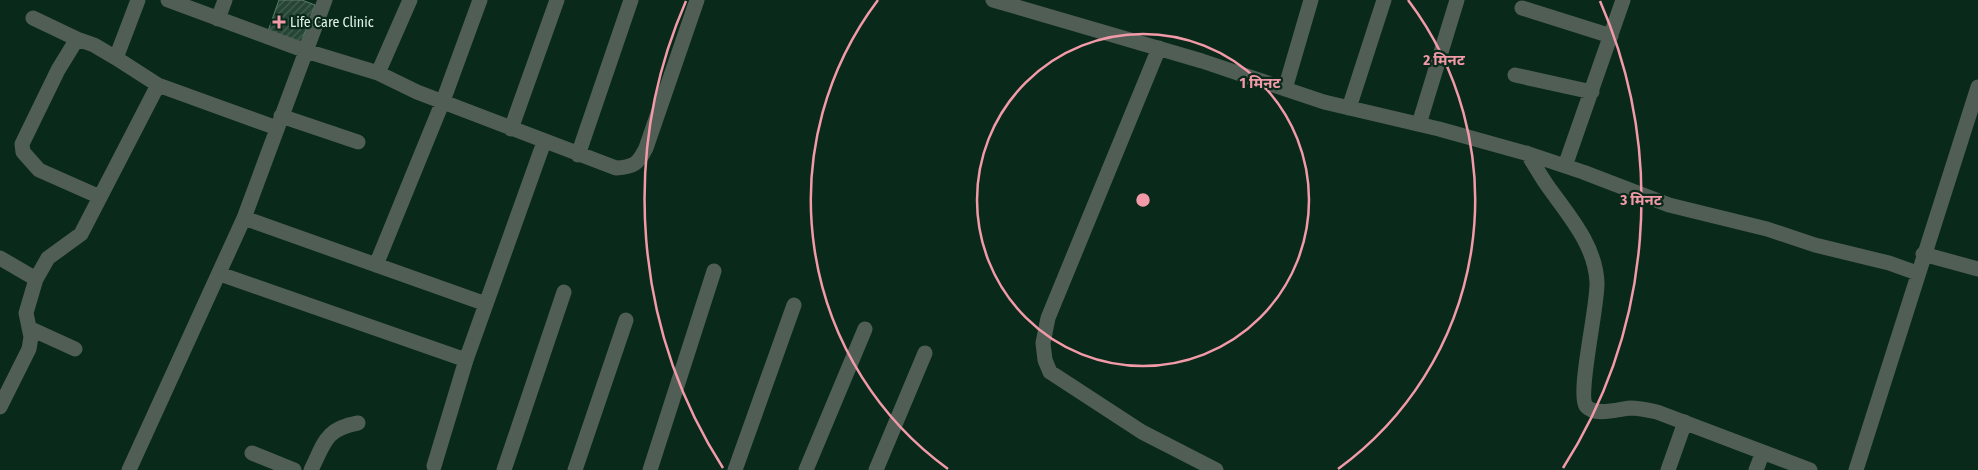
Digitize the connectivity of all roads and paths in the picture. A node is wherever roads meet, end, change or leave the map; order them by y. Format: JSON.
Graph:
{"nodes":[{"id":1,"x":138,"y":0,"type":"edge"},
{"id":2,"x":168,"y":0,"type":"edge"},
{"id":3,"x":225,"y":0,"type":"edge"},
{"id":4,"x":325,"y":0,"type":"edge"},
{"id":5,"x":410,"y":0,"type":"edge"},
{"id":6,"x":480,"y":0,"type":"edge"},
{"id":7,"x":557,"y":0,"type":"edge"},
{"id":8,"x":630,"y":0,"type":"edge"},
{"id":9,"x":697,"y":0,"type":"edge"},
{"id":10,"x":993,"y":0,"type":"edge"},
{"id":11,"x":1311,"y":0,"type":"edge"},
{"id":12,"x":1384,"y":0,"type":"edge"},
{"id":13,"x":1457,"y":0,"type":"edge"},
{"id":14,"x":1623,"y":0,"type":"edge"},
{"id":15,"x":1522,"y":8,"type":"dead end"},
{"id":16,"x":33,"y":18,"type":"dead end"},
{"id":17,"x":218,"y":19,"type":"junction"},
{"id":18,"x":1611,"y":36,"type":"junction"},
{"id":19,"x":77,"y":39,"type":"junction"},
{"id":20,"x":1159,"y":48,"type":"junction"},
{"id":21,"x":306,"y":51,"type":"junction"},
{"id":22,"x":116,"y":58,"type":"junction"},
{"id":23,"x":378,"y":73,"type":"junction"},
{"id":24,"x":1515,"y":74,"type":"dead end"},
{"id":25,"x":158,"y":85,"type":"junction"},
{"id":26,"x":1978,"y":88,"type":"edge"},
{"id":27,"x":1285,"y":89,"type":"junction"},
{"id":28,"x":1592,"y":92,"type":"junction"},
{"id":29,"x":443,"y":101,"type":"junction"},
{"id":30,"x":1349,"y":108,"type":"junction"},
{"id":31,"x":279,"y":122,"type":"junction"},
{"id":32,"x":1419,"y":124,"type":"junction"},
{"id":33,"x":511,"y":129,"type":"junction"},
{"id":34,"x":358,"y":142,"type":"dead end"},
{"id":35,"x":544,"y":142,"type":"junction"},
{"id":36,"x":1527,"y":153,"type":"junction"},
{"id":37,"x":578,"y":154,"type":"junction"},
{"id":38,"x":1565,"y":166,"type":"junction"},
{"id":39,"x":100,"y":197,"type":"junction"},
{"id":40,"x":244,"y":218,"type":"junction"},
{"id":41,"x":1923,"y":254,"type":"junction"},
{"id":42,"x":0,"y":258,"type":"edge"},
{"id":43,"x":376,"y":265,"type":"junction"},
{"id":44,"x":1978,"y":269,"type":"edge"},
{"id":45,"x":714,"y":271,"type":"dead end"},
{"id":46,"x":1917,"y":273,"type":"junction"},
{"id":47,"x":220,"y":274,"type":"junction"},
{"id":48,"x":36,"y":279,"type":"junction"},
{"id":49,"x":564,"y":292,"type":"dead end"},
{"id":50,"x":486,"y":304,"type":"junction"},
{"id":51,"x":794,"y":305,"type":"dead end"},
{"id":52,"x":626,"y":320,"type":"dead end"},
{"id":53,"x":29,"y":328,"type":"junction"},
{"id":54,"x":865,"y":329,"type":"dead end"},
{"id":55,"x":75,"y":349,"type":"dead end"},
{"id":56,"x":925,"y":353,"type":"dead end"},
{"id":57,"x":466,"y":360,"type":"junction"},
{"id":58,"x":0,"y":406,"type":"edge"},
{"id":59,"x":358,"y":422,"type":"dead end"},
{"id":60,"x":1684,"y":422,"type":"junction"},
{"id":61,"x":1763,"y":452,"type":"junction"},
{"id":62,"x":252,"y":453,"type":"dead end"},
{"id":63,"x":434,"y":466,"type":"dead end"},
{"id":64,"x":130,"y":470,"type":"edge"},
{"id":65,"x":294,"y":470,"type":"edge"},
{"id":66,"x":311,"y":470,"type":"edge"},
{"id":67,"x":504,"y":470,"type":"edge"},
{"id":68,"x":574,"y":470,"type":"edge"},
{"id":69,"x":650,"y":470,"type":"edge"},
{"id":70,"x":735,"y":470,"type":"edge"},
{"id":71,"x":806,"y":470,"type":"edge"},
{"id":72,"x":876,"y":470,"type":"edge"},
{"id":73,"x":1216,"y":470,"type":"edge"},
{"id":74,"x":1668,"y":470,"type":"edge"},
{"id":75,"x":1756,"y":470,"type":"edge"},
{"id":76,"x":1810,"y":470,"type":"edge"},
{"id":77,"x":1856,"y":470,"type":"edge"}],
"edges":[{"from":1,"to":22,"type":"street"},
{"from":2,"to":17,"type":"street"},
{"from":3,"to":17,"type":"street"},
{"from":4,"to":21,"type":"street"},
{"from":5,"to":23,"type":"street"},
{"from":6,"to":29,"type":"street"},
{"from":7,"to":33,"type":"street"},
{"from":8,"to":37,"type":"street"},
{"from":9,"to":37,"type":"street"},
{"from":10,"to":20,"type":"street"},
{"from":11,"to":27,"type":"street"},
{"from":12,"to":30,"type":"street"},
{"from":13,"to":32,"type":"street"},
{"from":14,"to":18,"type":"street"},
{"from":15,"to":18,"type":"street"},
{"from":16,"to":19,"type":"street"},
{"from":17,"to":21,"type":"street"},
{"from":18,"to":28,"type":"street"},
{"from":19,"to":22,"type":"street"},
{"from":19,"to":39,"type":"street"},
{"from":20,"to":27,"type":"street"},
{"from":20,"to":73,"type":"street"},
{"from":21,"to":23,"type":"street"},
{"from":21,"to":31,"type":"street"},
{"from":22,"to":25,"type":"street"},
{"from":23,"to":29,"type":"street"},
{"from":24,"to":28,"type":"street"},
{"from":25,"to":31,"type":"street"},
{"from":25,"to":39,"type":"street"},
{"from":26,"to":41,"type":"street"},
{"from":27,"to":30,"type":"street"},
{"from":28,"to":38,"type":"street"},
{"from":29,"to":33,"type":"street"},
{"from":29,"to":43,"type":"street"},
{"from":30,"to":32,"type":"street"},
{"from":31,"to":34,"type":"street"},
{"from":31,"to":40,"type":"street"},
{"from":32,"to":36,"type":"street"},
{"from":33,"to":35,"type":"street"},
{"from":35,"to":37,"type":"street"},
{"from":35,"to":50,"type":"street"},
{"from":36,"to":38,"type":"street"},
{"from":36,"to":60,"type":"street"},
{"from":38,"to":46,"type":"street"},
{"from":39,"to":48,"type":"street"},
{"from":40,"to":43,"type":"street"},
{"from":40,"to":47,"type":"street"},
{"from":41,"to":44,"type":"street"},
{"from":41,"to":46,"type":"street"},
{"from":42,"to":48,"type":"street"},
{"from":43,"to":50,"type":"street"},
{"from":45,"to":69,"type":"street"},
{"from":46,"to":77,"type":"street"},
{"from":47,"to":57,"type":"street"},
{"from":47,"to":64,"type":"street"},
{"from":48,"to":53,"type":"street"},
{"from":49,"to":67,"type":"street"},
{"from":50,"to":57,"type":"street"},
{"from":51,"to":70,"type":"street"},
{"from":52,"to":68,"type":"street"},
{"from":53,"to":55,"type":"street"},
{"from":53,"to":58,"type":"street"},
{"from":54,"to":71,"type":"street"},
{"from":56,"to":72,"type":"street"},
{"from":57,"to":63,"type":"street"},
{"from":59,"to":66,"type":"street"},
{"from":60,"to":61,"type":"street"},
{"from":60,"to":74,"type":"street"},
{"from":61,"to":75,"type":"street"},
{"from":61,"to":76,"type":"street"},
{"from":62,"to":65,"type":"street"}]}
